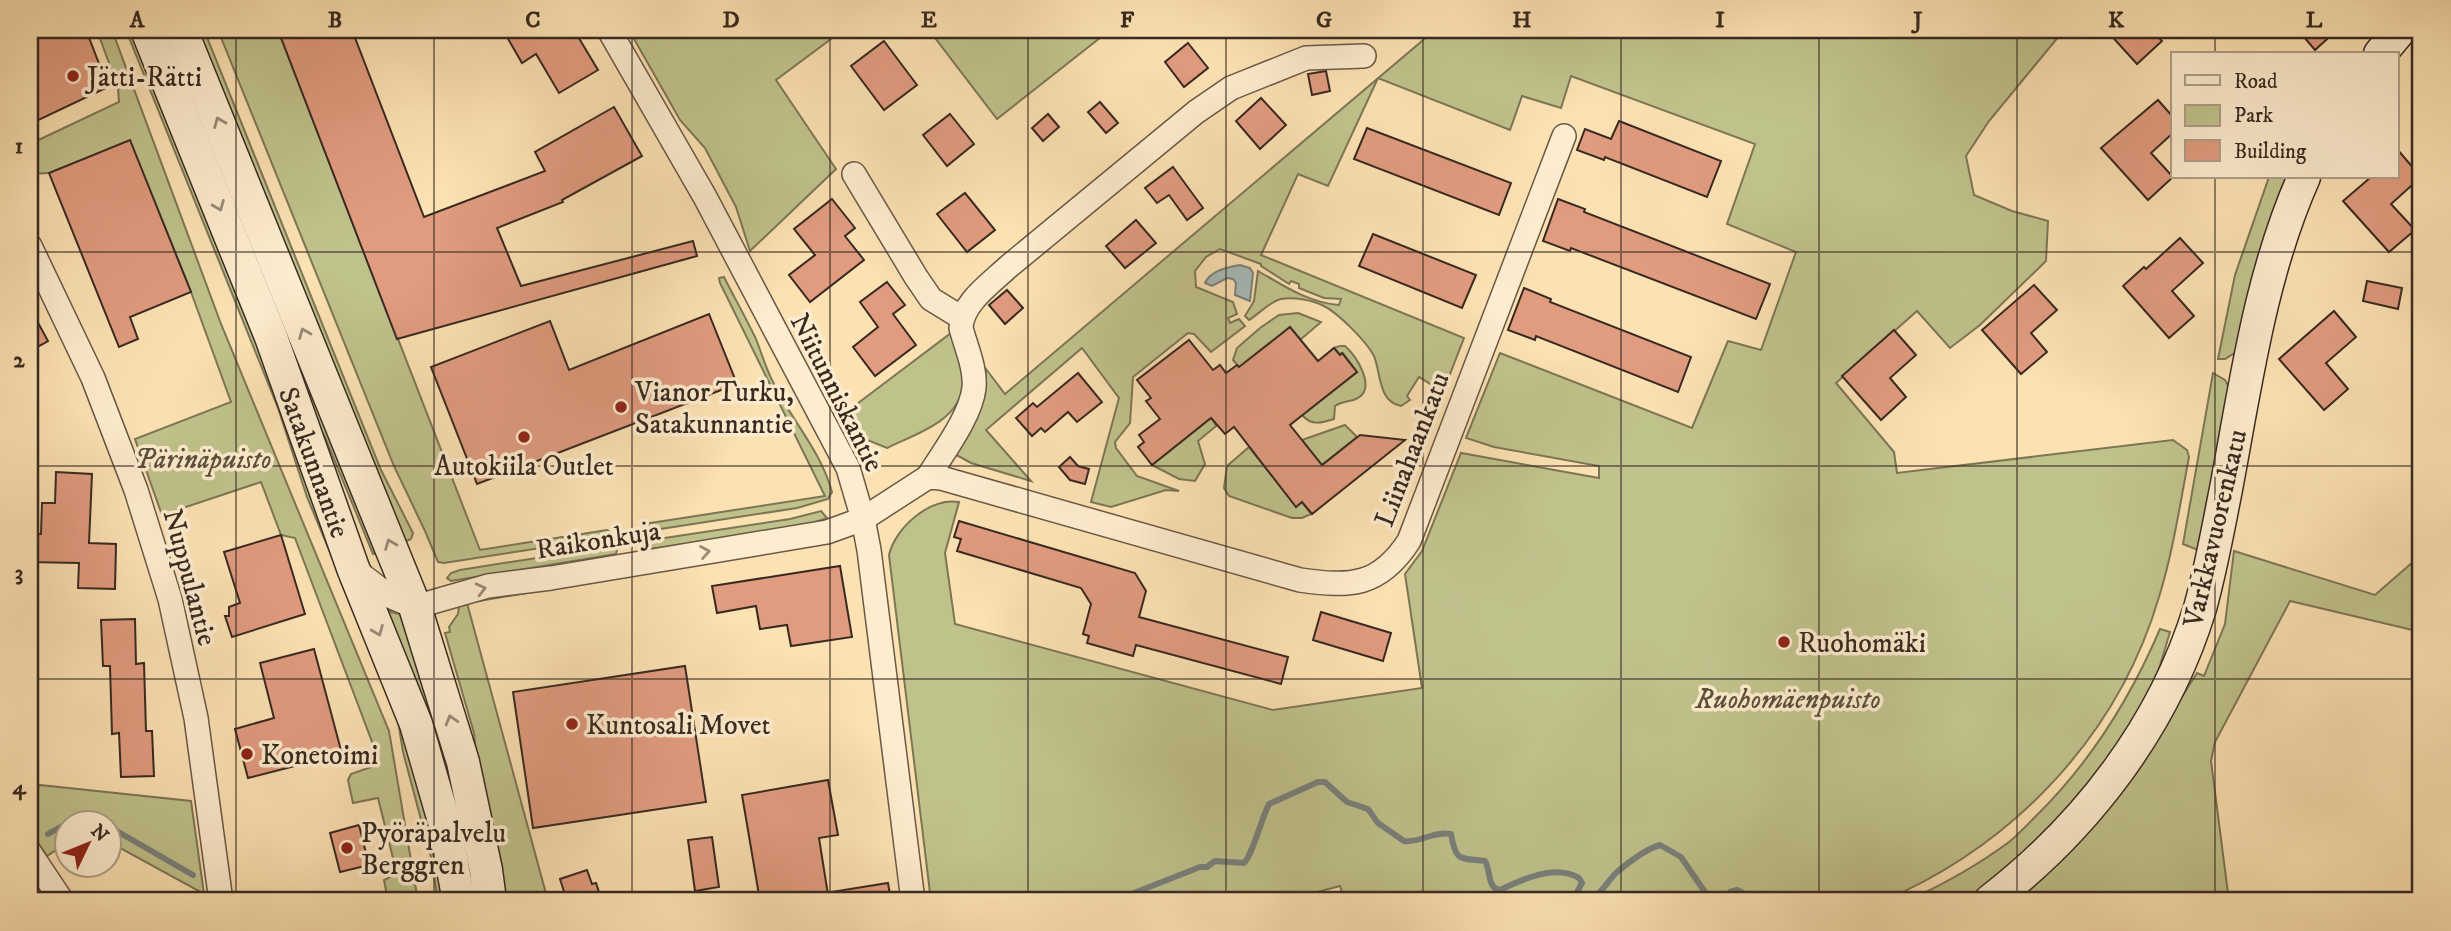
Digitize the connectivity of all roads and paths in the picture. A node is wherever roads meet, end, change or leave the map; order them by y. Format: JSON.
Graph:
{"nodes":[{"id":1,"x":147,"y":30,"type":"edge"},
{"id":2,"x":181,"y":30,"type":"edge"},
{"id":3,"x":609,"y":30,"type":"edge"},
{"id":4,"x":2400,"y":30,"type":"edge"},
{"id":5,"x":2382,"y":52,"type":"edge"},
{"id":6,"x":1364,"y":56,"type":"dead end"},
{"id":7,"x":1564,"y":136,"type":"dead end"},
{"id":8,"x":854,"y":174,"type":"dead end"},
{"id":9,"x":2304,"y":178,"type":"edge"},
{"id":10,"x":30,"y":246,"type":"edge"},
{"id":11,"x":962,"y":318,"type":"junction"},
{"id":12,"x":928,"y":477,"type":"junction"},
{"id":13,"x":863,"y":519,"type":"junction"},
{"id":14,"x":353,"y":568,"type":"junction"},
{"id":15,"x":415,"y":607,"type":"junction"},
{"id":16,"x":30,"y":853,"type":"edge"},
{"id":17,"x":62,"y":901,"type":"edge"},
{"id":18,"x":222,"y":901,"type":"edge"},
{"id":19,"x":459,"y":901,"type":"edge"},
{"id":20,"x":490,"y":901,"type":"edge"},
{"id":21,"x":913,"y":901,"type":"edge"},
{"id":22,"x":1990,"y":901,"type":"edge"}],
"edges":[{"from":1,"to":14,"type":"main road","name":"Satakunnantie","one_way":true},
{"from":15,"to":2,"type":"main road","name":"Satakunnantie","one_way":true},
{"from":3,"to":13,"type":"street","name":"Niitunniskantie"},
{"from":4,"to":5,"type":"main road"},
{"from":6,"to":11,"type":"street"},
{"from":7,"to":12,"type":"street","name":"Liinahaankatu"},
{"from":8,"to":11,"type":"street"},
{"from":9,"to":22,"type":"main road","name":"Varkkavuorenkatu"},
{"from":10,"to":18,"type":"street","name":"Nuppulantie"},
{"from":11,"to":12,"type":"street"},
{"from":12,"to":13,"type":"street"},
{"from":15,"to":13,"type":"street","name":"Raikonkuja","one_way":true},
{"from":13,"to":21,"type":"street","name":"Niitunniskantie"},
{"from":14,"to":15,"type":"street"},
{"from":14,"to":19,"type":"main road","name":"Satakunnantie","one_way":true},
{"from":20,"to":15,"type":"main road","name":"Satakunnantie","one_way":true},
{"from":16,"to":17,"type":"street"}]}
